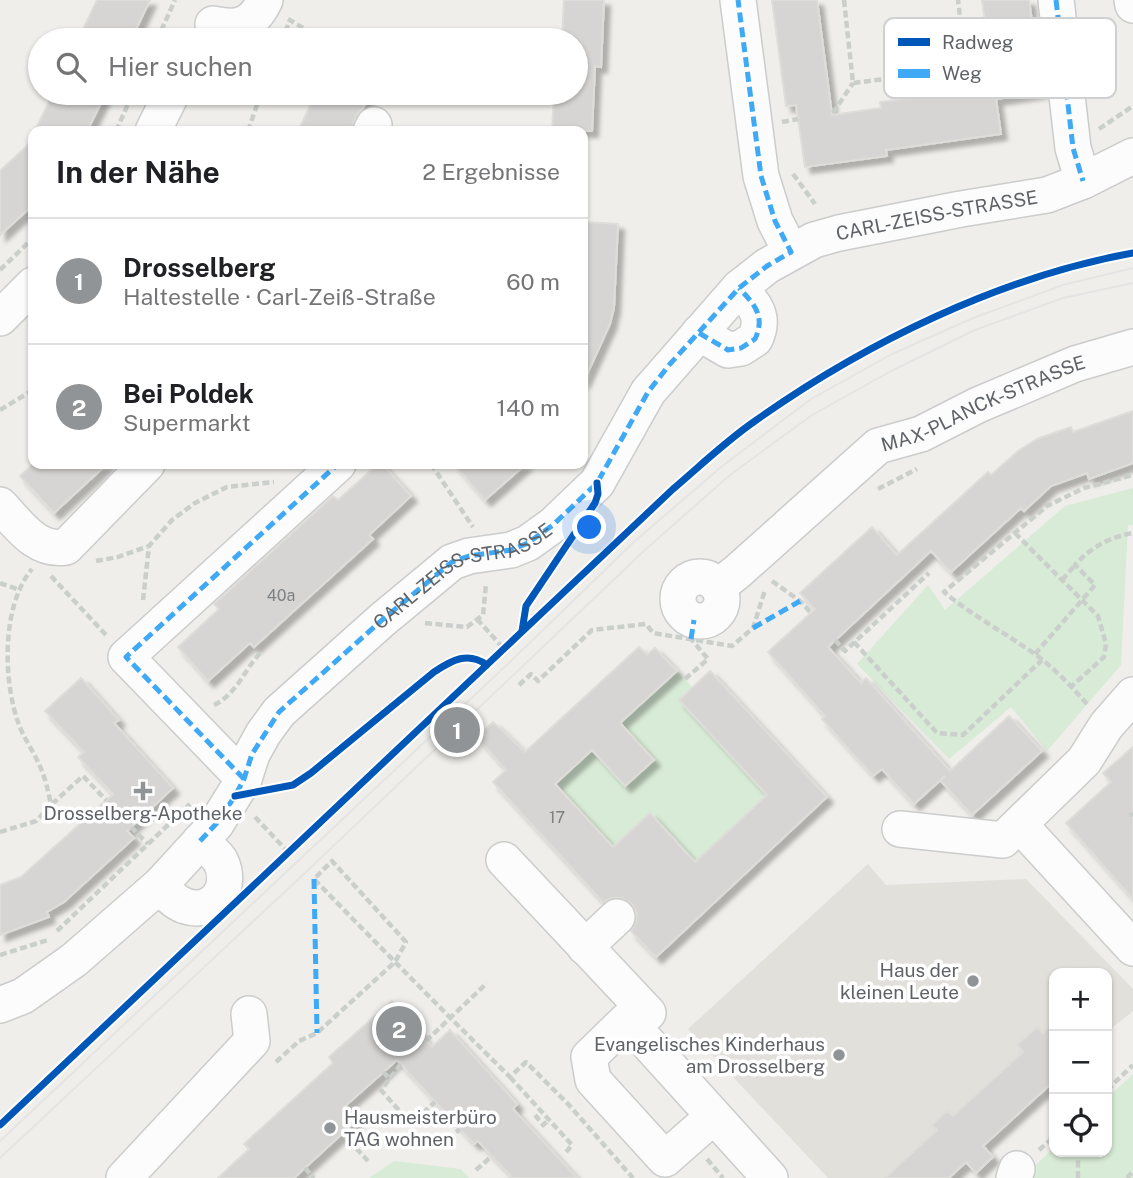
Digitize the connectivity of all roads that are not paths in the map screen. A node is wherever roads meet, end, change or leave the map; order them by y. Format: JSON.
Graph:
{"nodes":[{"id":1,"x":738,"y":0,"type":"edge"},
{"id":2,"x":1056,"y":0,"type":"edge"},
{"id":3,"x":272,"y":9,"type":"edge"},
{"id":4,"x":1058,"y":18,"type":"edge"},
{"id":5,"x":209,"y":21,"type":"edge"},
{"id":6,"x":1067,"y":98,"type":"edge"},
{"id":7,"x":166,"y":105,"type":"edge"},
{"id":8,"x":156,"y":126,"type":"edge"},
{"id":9,"x":1133,"y":156,"type":"edge"},
{"id":10,"x":1083,"y":181,"type":"junction"},
{"id":11,"x":791,"y":251,"type":"junction"},
{"id":12,"x":739,"y":288,"type":"junction"},
{"id":13,"x":28,"y":290,"type":"edge"},
{"id":14,"x":0,"y":318,"type":"edge"},
{"id":15,"x":699,"y":333,"type":"junction"},
{"id":16,"x":1133,"y":347,"type":"edge"},
{"id":17,"x":142,"y":469,"type":"edge"},
{"id":18,"x":327,"y":474,"type":"edge"},
{"id":19,"x":0,"y":505,"type":"edge"},
{"id":20,"x":718,"y":587,"type":"dead end"},
{"id":21,"x":1133,"y":695,"type":"edge"},
{"id":22,"x":244,"y":779,"type":"junction"},
{"id":23,"x":1020,"y":825,"type":"junction"},
{"id":24,"x":900,"y":829,"type":"dead end"},
{"id":25,"x":200,"y":841,"type":"junction"},
{"id":26,"x":504,"y":860,"type":"dead end"},
{"id":27,"x":160,"y":885,"type":"junction"},
{"id":28,"x":617,"y":917,"type":"dead end"},
{"id":29,"x":585,"y":947,"type":"junction"},
{"id":30,"x":1133,"y":948,"type":"edge"},
{"id":31,"x":0,"y":1005,"type":"edge"},
{"id":32,"x":249,"y":1014,"type":"dead end"},
{"id":33,"x":638,"y":1017,"type":"junction"},
{"id":34,"x":714,"y":1116,"type":"junction"},
{"id":35,"x":124,"y":1178,"type":"edge"},
{"id":36,"x":770,"y":1178,"type":"edge"}],
"edges":[{"from":1,"to":11,"type":"street"},
{"from":2,"to":4,"type":"street"},
{"from":3,"to":5,"type":"street"},
{"from":6,"to":10,"type":"street"},
{"from":7,"to":8,"type":"street"},
{"from":9,"to":10,"type":"street","name":"CARL-ZEISS-STRASSE"},
{"from":10,"to":11,"type":"street","name":"CARL-ZEISS-STRASSE"},
{"from":11,"to":12,"type":"street","name":"CARL-ZEISS-STRASSE"},
{"from":12,"to":15,"type":"street","name":"CARL-ZEISS-STRASSE"},
{"from":12,"to":15,"type":"street"},
{"from":13,"to":14,"type":"street"},
{"from":15,"to":22,"type":"street","name":"CARL-ZEISS-STRASSE"},
{"from":16,"to":20,"type":"street","name":"MAX-PLANCK-STRASSE"},
{"from":17,"to":19,"type":"street"},
{"from":18,"to":22,"type":"street"},
{"from":21,"to":23,"type":"street"},
{"from":22,"to":25,"type":"street","name":"CARL-ZEISS-STRASSE"},
{"from":23,"to":24,"type":"street"},
{"from":23,"to":30,"type":"street"},
{"from":25,"to":27,"type":"street","name":"CARL-ZEISS-STRASSE"},
{"from":25,"to":27,"type":"street"},
{"from":26,"to":29,"type":"street"},
{"from":27,"to":31,"type":"street","name":"CARL-ZEISS-STRASSE"},
{"from":28,"to":29,"type":"street"},
{"from":29,"to":33,"type":"street"},
{"from":32,"to":35,"type":"street"},
{"from":33,"to":34,"type":"street"},
{"from":33,"to":34,"type":"street"},
{"from":34,"to":36,"type":"street"}]}
